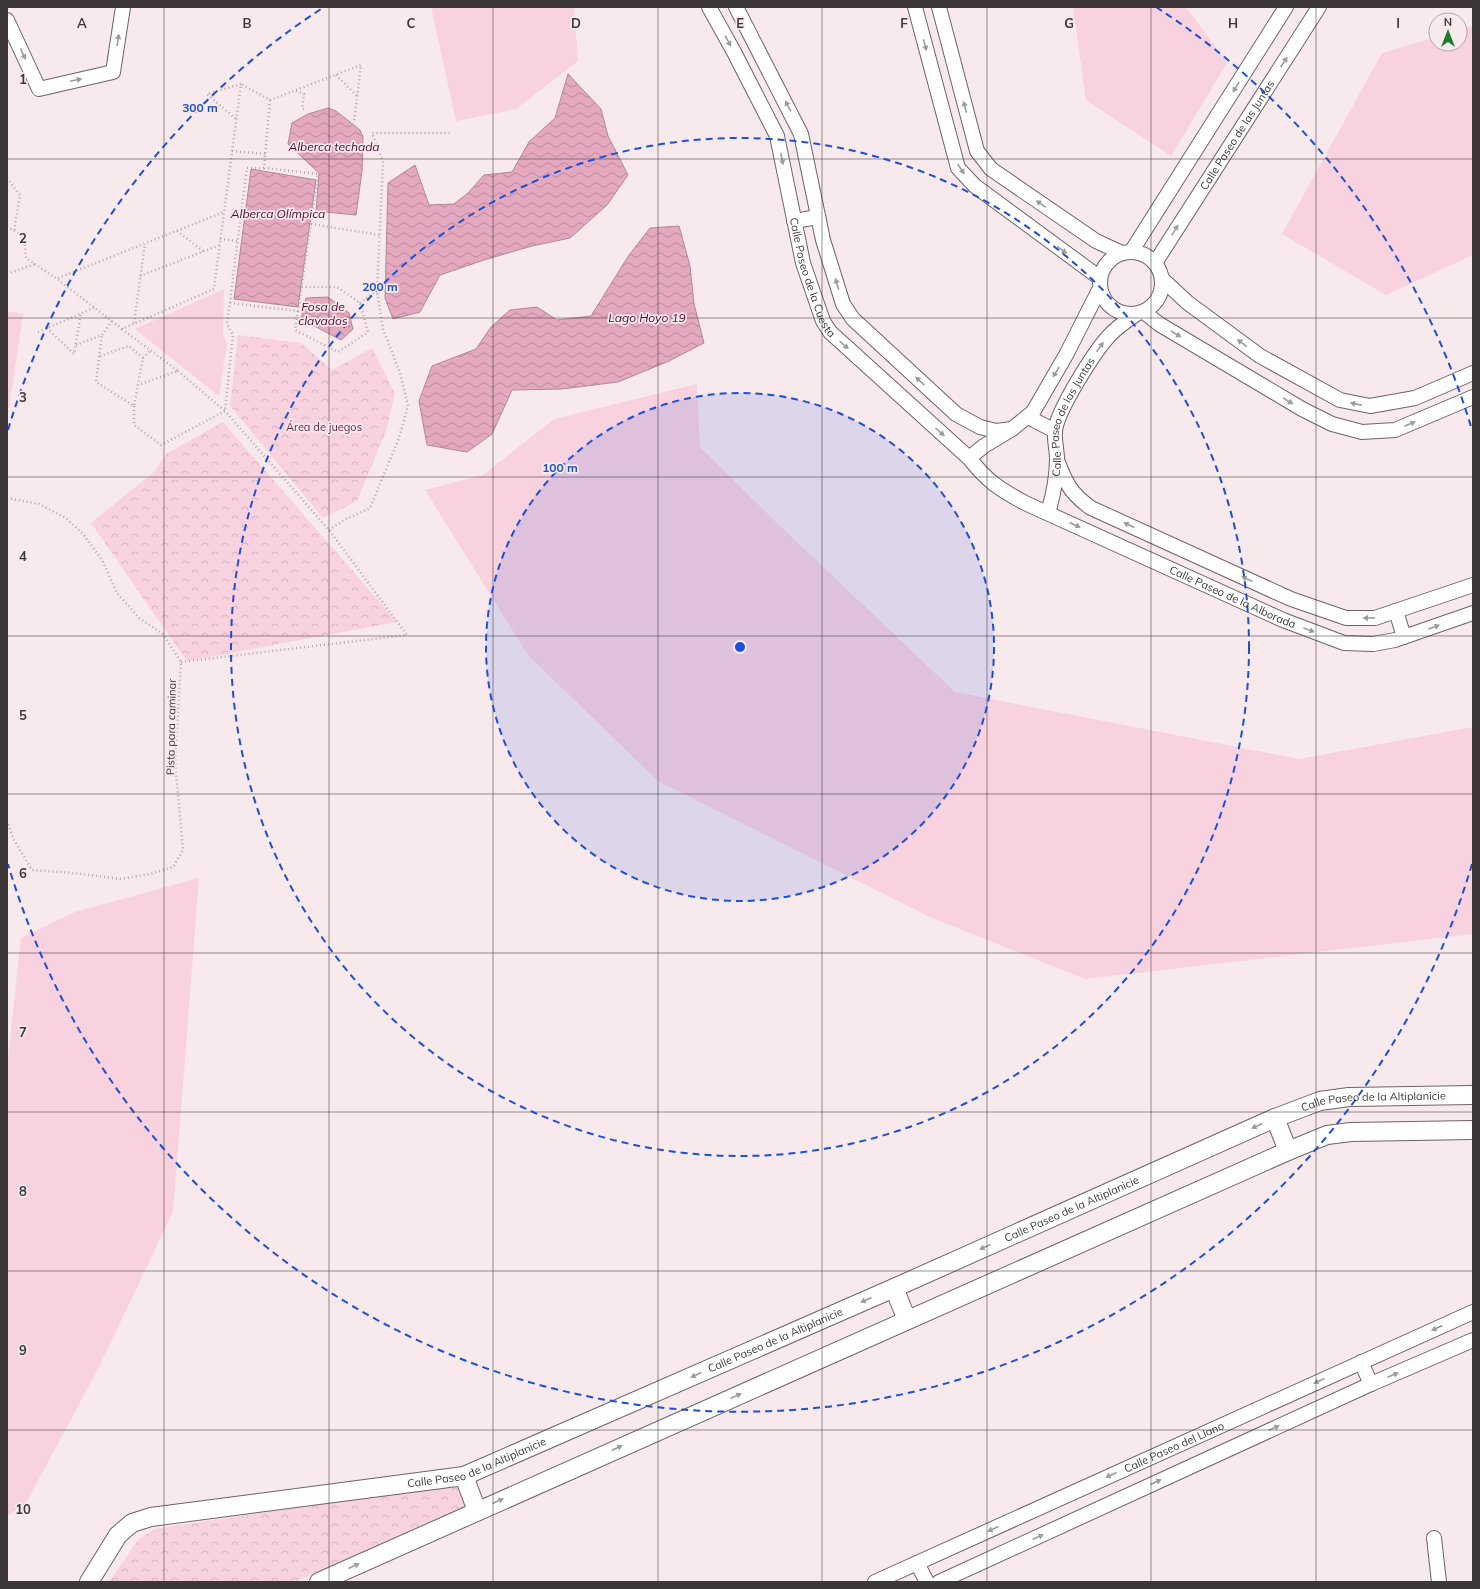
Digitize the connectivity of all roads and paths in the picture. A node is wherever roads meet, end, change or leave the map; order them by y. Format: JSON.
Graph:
{"nodes":[{"id":1,"x":123,"y":7,"type":"edge"},
{"id":2,"x":709,"y":7,"type":"edge"},
{"id":3,"x":736,"y":7,"type":"edge"},
{"id":4,"x":915,"y":7,"type":"edge"},
{"id":5,"x":938,"y":7,"type":"edge"},
{"id":6,"x":1286,"y":7,"type":"edge"},
{"id":7,"x":1319,"y":7,"type":"edge"},
{"id":8,"x":7,"y":20,"type":"edge"},
{"id":9,"x":336,"y":75,"type":"junction"},
{"id":10,"x":240,"y":84,"type":"junction"},
{"id":11,"x":296,"y":90,"type":"junction"},
{"id":12,"x":357,"y":96,"type":"junction"},
{"id":13,"x":270,"y":100,"type":"junction"},
{"id":14,"x":305,"y":110,"type":"dead end"},
{"id":15,"x":236,"y":119,"type":"junction"},
{"id":16,"x":354,"y":122,"type":"dead end"},
{"id":17,"x":452,"y":133,"type":"dead end"},
{"id":18,"x":232,"y":150,"type":"junction"},
{"id":19,"x":265,"y":154,"type":"junction"},
{"id":20,"x":264,"y":168,"type":"junction"},
{"id":21,"x":7,"y":178,"type":"edge"},
{"id":22,"x":224,"y":212,"type":"junction"},
{"id":23,"x":818,"y":217,"type":"junction"},
{"id":24,"x":794,"y":221,"type":"junction"},
{"id":25,"x":311,"y":224,"type":"junction"},
{"id":26,"x":7,"y":227,"type":"edge"},
{"id":27,"x":14,"y":231,"type":"junction"},
{"id":28,"x":177,"y":231,"type":"junction"},
{"id":29,"x":379,"y":235,"type":"junction"},
{"id":30,"x":220,"y":239,"type":"junction"},
{"id":31,"x":238,"y":242,"type":"junction"},
{"id":32,"x":145,"y":244,"type":"junction"},
{"id":33,"x":220,"y":245,"type":"junction"},
{"id":34,"x":203,"y":251,"type":"junction"},
{"id":35,"x":1127,"y":252,"type":"junction"},
{"id":36,"x":1155,"y":263,"type":"junction"},
{"id":37,"x":36,"y":264,"type":"junction"},
{"id":38,"x":7,"y":274,"type":"edge"},
{"id":39,"x":140,"y":276,"type":"junction"},
{"id":40,"x":57,"y":279,"type":"junction"},
{"id":41,"x":1162,"y":279,"type":"junction"},
{"id":42,"x":1100,"y":283,"type":"junction"},
{"id":43,"x":301,"y":286,"type":"junction"},
{"id":44,"x":377,"y":290,"type":"junction"},
{"id":45,"x":230,"y":303,"type":"junction"},
{"id":46,"x":360,"y":303,"type":"junction"},
{"id":47,"x":94,"y":308,"type":"junction"},
{"id":48,"x":298,"y":311,"type":"junction"},
{"id":49,"x":81,"y":313,"type":"junction"},
{"id":50,"x":1139,"y":313,"type":"junction"},
{"id":51,"x":112,"y":321,"type":"junction"},
{"id":52,"x":134,"y":323,"type":"junction"},
{"id":53,"x":47,"y":328,"type":"junction"},
{"id":54,"x":122,"y":329,"type":"junction"},
{"id":55,"x":38,"y":332,"type":"dead end"},
{"id":56,"x":102,"y":335,"type":"junction"},
{"id":57,"x":76,"y":345,"type":"junction"},
{"id":58,"x":151,"y":350,"type":"junction"},
{"id":59,"x":100,"y":356,"type":"junction"},
{"id":60,"x":143,"y":358,"type":"junction"},
{"id":61,"x":178,"y":371,"type":"junction"},
{"id":62,"x":1473,"y":373,"type":"edge"},
{"id":63,"x":138,"y":385,"type":"junction"},
{"id":64,"x":1473,"y":397,"type":"edge"},
{"id":65,"x":134,"y":406,"type":"junction"},
{"id":66,"x":225,"y":411,"type":"junction"},
{"id":67,"x":1028,"y":418,"type":"junction"},
{"id":68,"x":1012,"y":429,"type":"junction"},
{"id":69,"x":1055,"y":431,"type":"junction"},
{"id":70,"x":969,"y":458,"type":"junction"},
{"id":71,"x":1057,"y":460,"type":"junction"},
{"id":72,"x":1002,"y":491,"type":"joint"},
{"id":73,"x":7,"y":498,"type":"edge"},
{"id":74,"x":1048,"y":513,"type":"junction"},
{"id":75,"x":329,"y":530,"type":"junction"},
{"id":76,"x":1473,"y":585,"type":"edge"},
{"id":77,"x":1396,"y":612,"type":"junction"},
{"id":78,"x":1473,"y":612,"type":"edge"},
{"id":79,"x":1404,"y":637,"type":"junction"},
{"id":80,"x":181,"y":662,"type":"junction"},
{"id":81,"x":7,"y":821,"type":"edge"},
{"id":82,"x":1473,"y":1095,"type":"edge"},
{"id":83,"x":1275,"y":1118,"type":"junction"},
{"id":84,"x":1473,"y":1130,"type":"edge"},
{"id":85,"x":1288,"y":1151,"type":"junction"},
{"id":86,"x":894,"y":1288,"type":"junction"},
{"id":87,"x":1473,"y":1312,"type":"edge"},
{"id":88,"x":908,"y":1320,"type":"junction"},
{"id":89,"x":1473,"y":1340,"type":"edge"},
{"id":90,"x":1361,"y":1362,"type":"junction"},
{"id":91,"x":1371,"y":1384,"type":"junction"},
{"id":92,"x":464,"y":1476,"type":"junction"},
{"id":93,"x":477,"y":1510,"type":"junction"},
{"id":94,"x":1434,"y":1538,"type":"dead end"},
{"id":95,"x":917,"y":1564,"type":"junction"},
{"id":96,"x":89,"y":1582,"type":"edge"},
{"id":97,"x":319,"y":1582,"type":"edge"},
{"id":98,"x":875,"y":1582,"type":"edge"},
{"id":99,"x":926,"y":1582,"type":"edge"},
{"id":100,"x":939,"y":1582,"type":"edge"},
{"id":101,"x":1439,"y":1582,"type":"edge"}],
"edges":[{"from":8,"to":1,"type":"street","one_way":true},
{"from":2,"to":24,"type":"street","name":"Calle Paseo de la Cuesta","one_way":true},
{"from":23,"to":3,"type":"street","name":"Calle Paseo de la Cuesta","one_way":true},
{"from":4,"to":42,"type":"street","one_way":true},
{"from":35,"to":5,"type":"street","one_way":true},
{"from":6,"to":35,"type":"street","one_way":true},
{"from":36,"to":7,"type":"street","name":"Calle Paseo de las Juntas","one_way":true},
{"from":9,"to":11,"type":"path"},
{"from":9,"to":12,"type":"path"},
{"from":9,"to":12,"type":"path"},
{"from":10,"to":13,"type":"path"},
{"from":10,"to":15,"type":"path"},
{"from":10,"to":15,"type":"path"},
{"from":11,"to":13,"type":"path"},
{"from":11,"to":14,"type":"path"},
{"from":12,"to":16,"type":"path"},
{"from":13,"to":19,"type":"path"},
{"from":15,"to":18,"type":"path"},
{"from":17,"to":29,"type":"path"},
{"from":18,"to":19,"type":"path"},
{"from":18,"to":22,"type":"path"},
{"from":19,"to":20,"type":"path"},
{"from":20,"to":25,"type":"path"},
{"from":20,"to":31,"type":"path"},
{"from":21,"to":27,"type":"path"},
{"from":22,"to":28,"type":"path"},
{"from":22,"to":30,"type":"path"},
{"from":23,"to":24,"type":"street"},
{"from":68,"to":23,"type":"street","name":"Calle Paseo de la Cuesta","one_way":true},
{"from":24,"to":70,"type":"street","name":"Calle Paseo de la Cuesta","one_way":true},
{"from":25,"to":29,"type":"path"},
{"from":25,"to":43,"type":"path"},
{"from":26,"to":27,"type":"path"},
{"from":27,"to":37,"type":"path"},
{"from":28,"to":32,"type":"path"},
{"from":28,"to":34,"type":"path"},
{"from":29,"to":44,"type":"path"},
{"from":30,"to":31,"type":"path"},
{"from":30,"to":33,"type":"path"},
{"from":31,"to":45,"type":"path"},
{"from":32,"to":39,"type":"path"},
{"from":32,"to":40,"type":"path"},
{"from":33,"to":34,"type":"path"},
{"from":33,"to":52,"type":"path"},
{"from":34,"to":39,"type":"path"},
{"from":35,"to":36,"type":"street"},
{"from":35,"to":42,"type":"street"},
{"from":36,"to":41,"type":"street"},
{"from":37,"to":38,"type":"path"},
{"from":37,"to":40,"type":"path"},
{"from":39,"to":52,"type":"path"},
{"from":40,"to":47,"type":"path"},
{"from":41,"to":50,"type":"street"},
{"from":62,"to":41,"type":"street","one_way":true},
{"from":42,"to":50,"type":"street"},
{"from":42,"to":67,"type":"street","one_way":true},
{"from":43,"to":46,"type":"path"},
{"from":43,"to":48,"type":"path"},
{"from":44,"to":46,"type":"path"},
{"from":44,"to":75,"type":"path"},
{"from":45,"to":48,"type":"path"},
{"from":45,"to":66,"type":"path"},
{"from":46,"to":48,"type":"path"},
{"from":47,"to":49,"type":"path"},
{"from":47,"to":51,"type":"path"},
{"from":49,"to":53,"type":"path"},
{"from":49,"to":57,"type":"path"},
{"from":50,"to":64,"type":"street","one_way":true},
{"from":69,"to":50,"type":"street","name":"Calle Paseo de las Juntas","one_way":true},
{"from":51,"to":54,"type":"path"},
{"from":51,"to":56,"type":"path"},
{"from":52,"to":54,"type":"path"},
{"from":53,"to":55,"type":"path"},
{"from":53,"to":57,"type":"path"},
{"from":54,"to":58,"type":"path"},
{"from":56,"to":57,"type":"path"},
{"from":56,"to":59,"type":"path"},
{"from":58,"to":60,"type":"path"},
{"from":58,"to":61,"type":"path"},
{"from":59,"to":60,"type":"path"},
{"from":59,"to":65,"type":"path"},
{"from":60,"to":63,"type":"path"},
{"from":61,"to":63,"type":"path"},
{"from":61,"to":66,"type":"path"},
{"from":63,"to":65,"type":"path"},
{"from":65,"to":66,"type":"path"},
{"from":66,"to":75,"type":"path"},
{"from":67,"to":68,"type":"street"},
{"from":67,"to":69,"type":"street"},
{"from":68,"to":70,"type":"street"},
{"from":69,"to":71,"type":"street","name":"Calle Paseo de las Juntas"},
{"from":70,"to":72,"type":"street","name":"Calle Paseo de la Cuesta"},
{"from":71,"to":74,"type":"street","name":"Calle Paseo de las Juntas"},
{"from":77,"to":71,"type":"street","name":"Calle Paseo de la Alborada","one_way":true},
{"from":72,"to":74,"type":"street","name":"Calle Paseo de la Alborada"},
{"from":73,"to":80,"type":"path"},
{"from":74,"to":79,"type":"street","name":"Calle Paseo de la Alborada","one_way":true},
{"from":75,"to":80,"type":"path"},
{"from":76,"to":77,"type":"street","name":"Calle Paseo de la Alborada"},
{"from":77,"to":79,"type":"street"},
{"from":79,"to":78,"type":"street","name":"Calle Paseo de la Alborada","one_way":true},
{"from":80,"to":81,"type":"path","name":"Pista para caminar"},
{"from":82,"to":83,"type":"street","name":"Calle Paseo de la Altiplanicie"},
{"from":83,"to":85,"type":"street"},
{"from":83,"to":86,"type":"street","name":"Calle Paseo de la Altiplanicie","one_way":true},
{"from":84,"to":85,"type":"street"},
{"from":85,"to":88,"type":"street"},
{"from":86,"to":88,"type":"street"},
{"from":86,"to":92,"type":"street","name":"Calle Paseo de la Altiplanicie","one_way":true},
{"from":87,"to":90,"type":"street","name":"Calle Paseo del Llano","one_way":true},
{"from":93,"to":88,"type":"street","one_way":true},
{"from":91,"to":89,"type":"street","one_way":true},
{"from":90,"to":91,"type":"street"},
{"from":90,"to":95,"type":"street","name":"Calle Paseo del Llano","one_way":true},
{"from":100,"to":91,"type":"street","one_way":true},
{"from":92,"to":93,"type":"street"},
{"from":92,"to":96,"type":"street","name":"Calle Paseo de la Altiplanicie"},
{"from":97,"to":93,"type":"street","one_way":true},
{"from":94,"to":101,"type":"street"},
{"from":95,"to":98,"type":"street","name":"Calle Paseo del Llano"},
{"from":95,"to":99,"type":"street"}]}
